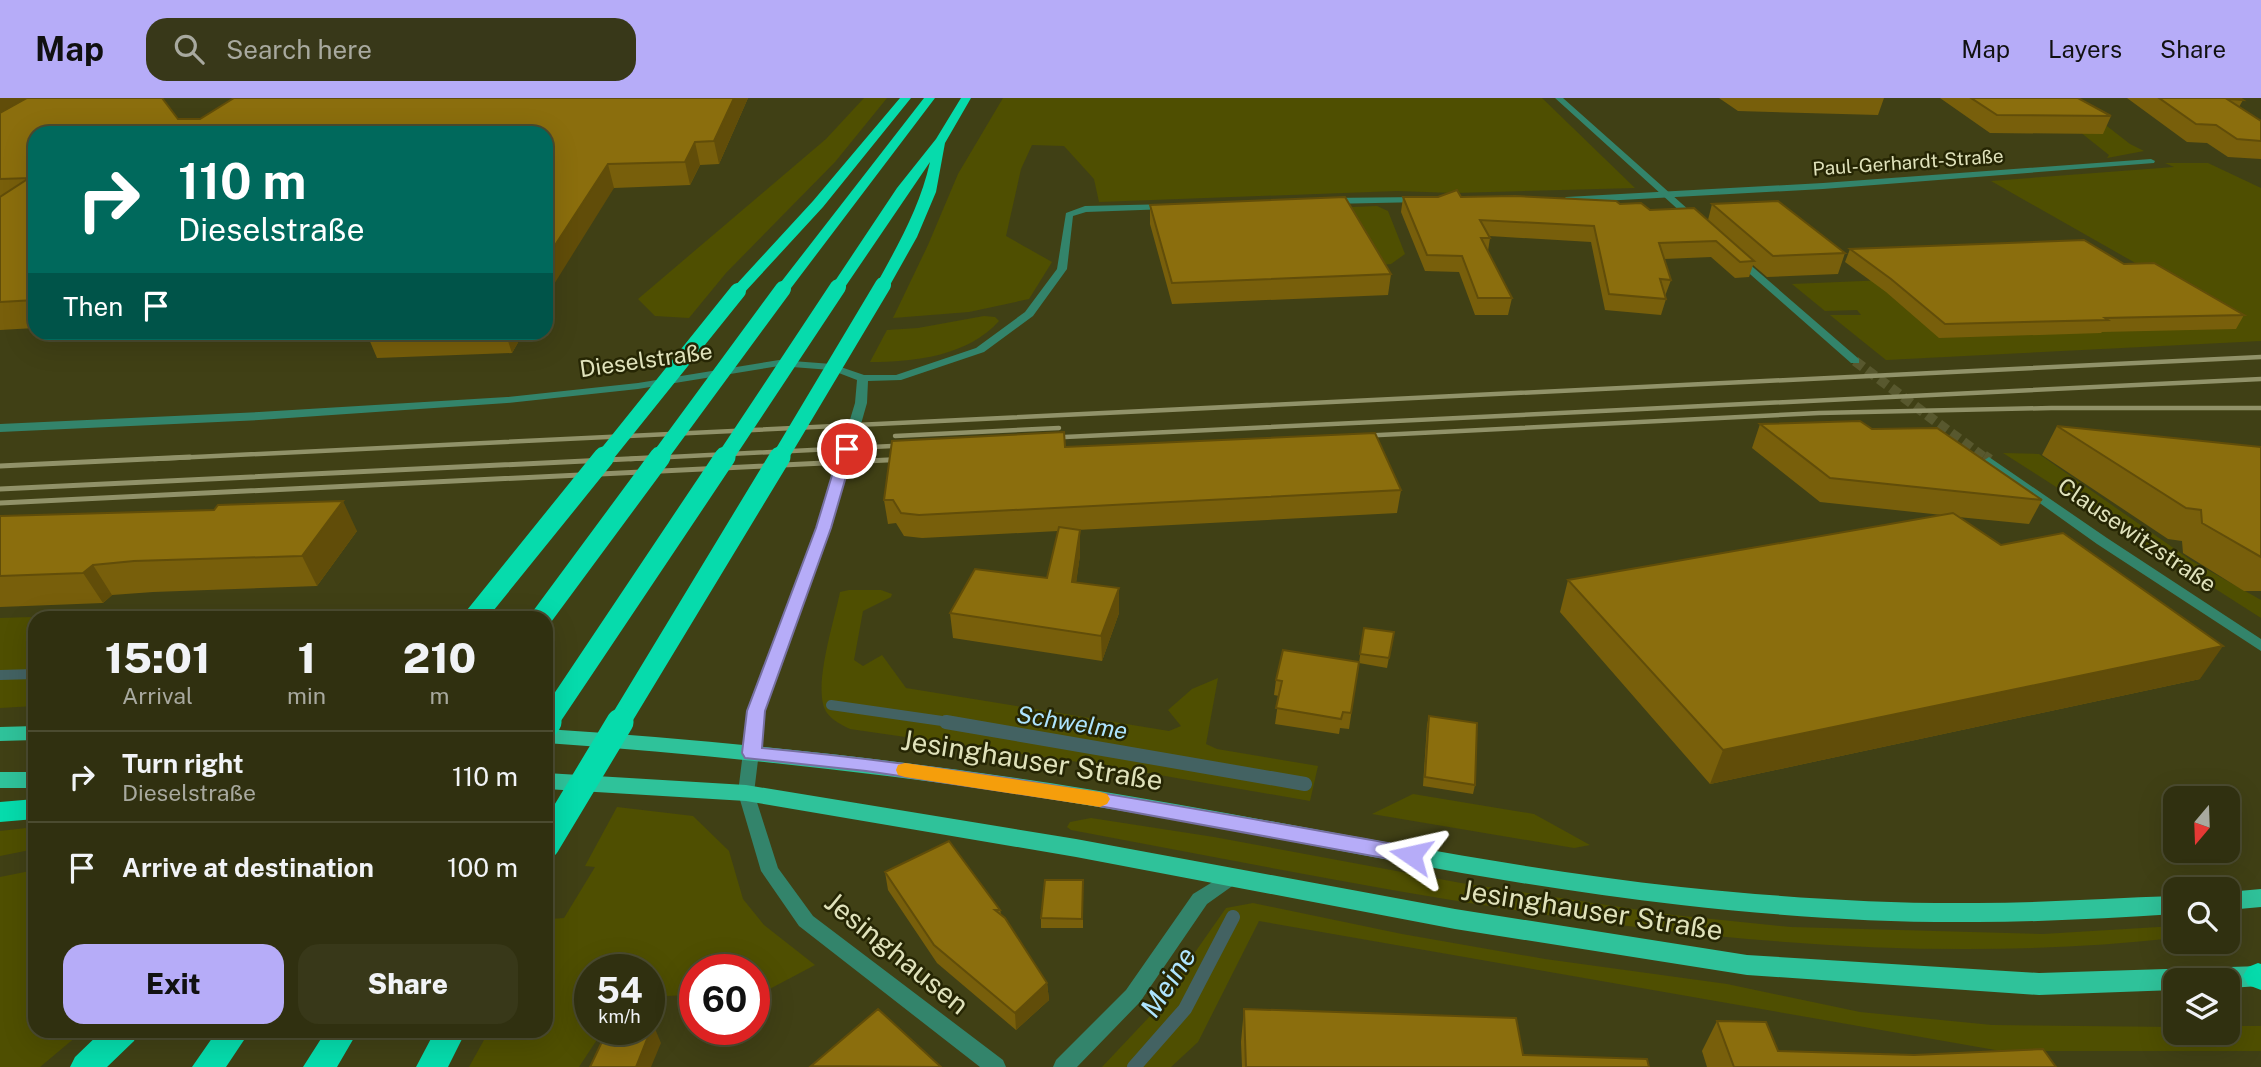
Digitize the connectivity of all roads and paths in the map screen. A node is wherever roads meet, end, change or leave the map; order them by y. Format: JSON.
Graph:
{"nodes":[{"id":1,"x":906,"y":98,"type":"edge"},
{"id":2,"x":930,"y":98,"type":"edge"},
{"id":3,"x":966,"y":98,"type":"edge"},
{"id":4,"x":1559,"y":98,"type":"edge"},
{"id":5,"x":941,"y":140,"type":"junction"},
{"id":6,"x":2151,"y":161,"type":"dead end"},
{"id":7,"x":1668,"y":195,"type":"junction"},
{"id":8,"x":1432,"y":200,"type":"edge"},
{"id":9,"x":1555,"y":200,"type":"edge"},
{"id":10,"x":1314,"y":202,"type":"edge"},
{"id":11,"x":1179,"y":206,"type":"edge"},
{"id":12,"x":1709,"y":233,"type":"edge"},
{"id":13,"x":1730,"y":251,"type":"edge"},
{"id":14,"x":1855,"y":361,"type":"tunnel mouth"},
{"id":15,"x":863,"y":379,"type":"junction"},
{"id":16,"x":0,"y":428,"type":"edge"},
{"id":17,"x":1989,"y":461,"type":"tunnel mouth"},
{"id":18,"x":480,"y":611,"type":"edge"},
{"id":19,"x":546,"y":611,"type":"edge"},
{"id":20,"x":2261,"y":646,"type":"edge"},
{"id":21,"x":553,"y":714,"type":"edge"},
{"id":22,"x":28,"y":733,"type":"edge"},
{"id":23,"x":0,"y":734,"type":"edge"},
{"id":24,"x":553,"y":736,"type":"edge"},
{"id":25,"x":752,"y":753,"type":"junction"},
{"id":26,"x":0,"y":780,"type":"edge"},
{"id":27,"x":28,"y":780,"type":"edge"},
{"id":28,"x":553,"y":781,"type":"edge"},
{"id":29,"x":746,"y":793,"type":"junction"},
{"id":30,"x":28,"y":809,"type":"edge"},
{"id":31,"x":0,"y":812,"type":"edge"},
{"id":32,"x":553,"y":833,"type":"edge"},
{"id":33,"x":1232,"y":877,"type":"junction"},
{"id":34,"x":2261,"y":898,"type":"edge"},
{"id":35,"x":2240,"y":900,"type":"edge"},
{"id":36,"x":2163,"y":905,"type":"edge"},
{"id":37,"x":2260,"y":976,"type":"edge"},
{"id":38,"x":116,"y":1038,"type":"edge"},
{"id":39,"x":230,"y":1038,"type":"edge"},
{"id":40,"x":338,"y":1038,"type":"edge"},
{"id":41,"x":447,"y":1038,"type":"edge"},
{"id":42,"x":86,"y":1067,"type":"edge"},
{"id":43,"x":208,"y":1067,"type":"edge"},
{"id":44,"x":319,"y":1067,"type":"edge"},
{"id":45,"x":432,"y":1067,"type":"edge"},
{"id":46,"x":996,"y":1067,"type":"edge"},
{"id":47,"x":1063,"y":1067,"type":"edge"}],
"edges":[{"from":1,"to":18,"type":"highway","bridge":true},
{"from":2,"to":19,"type":"highway","bridge":true},
{"from":3,"to":5,"type":"highway"},
{"from":4,"to":7,"type":"street"},
{"from":5,"to":21,"type":"highway","bridge":true},
{"from":5,"to":32,"type":"highway","bridge":true},
{"from":6,"to":7,"type":"street","name":"Paul-Gerhardt-Straße"},
{"from":7,"to":9,"type":"street","name":"Paul-Gerhardt-Straße"},
{"from":7,"to":12,"type":"street"},
{"from":8,"to":10,"type":"street"},
{"from":11,"to":15,"type":"street"},
{"from":13,"to":14,"type":"street"},
{"from":15,"to":16,"type":"street","name":"Dieselstraße"},
{"from":15,"to":25,"type":"street"},
{"from":17,"to":20,"type":"street","name":"Clausewitzstraße"},
{"from":22,"to":23,"type":"main road"},
{"from":24,"to":25,"type":"main road","name":"Jesinghauser Straße"},
{"from":25,"to":29,"type":"street"},
{"from":25,"to":36,"type":"main road","name":"Jesinghauser Straße"},
{"from":26,"to":27,"type":"main road"},
{"from":28,"to":29,"type":"main road","name":"Jesinghauser Straße"},
{"from":29,"to":33,"type":"main road","name":"Jesinghauser Straße"},
{"from":29,"to":46,"type":"street","name":"Jesinghausen"},
{"from":30,"to":31,"type":"highway"},
{"from":33,"to":37,"type":"main road","name":"Jesinghauser Straße"},
{"from":33,"to":47,"type":"street"},
{"from":34,"to":35,"type":"main road"},
{"from":38,"to":42,"type":"highway"},
{"from":39,"to":43,"type":"highway"},
{"from":40,"to":44,"type":"highway"},
{"from":41,"to":45,"type":"highway"}]}
